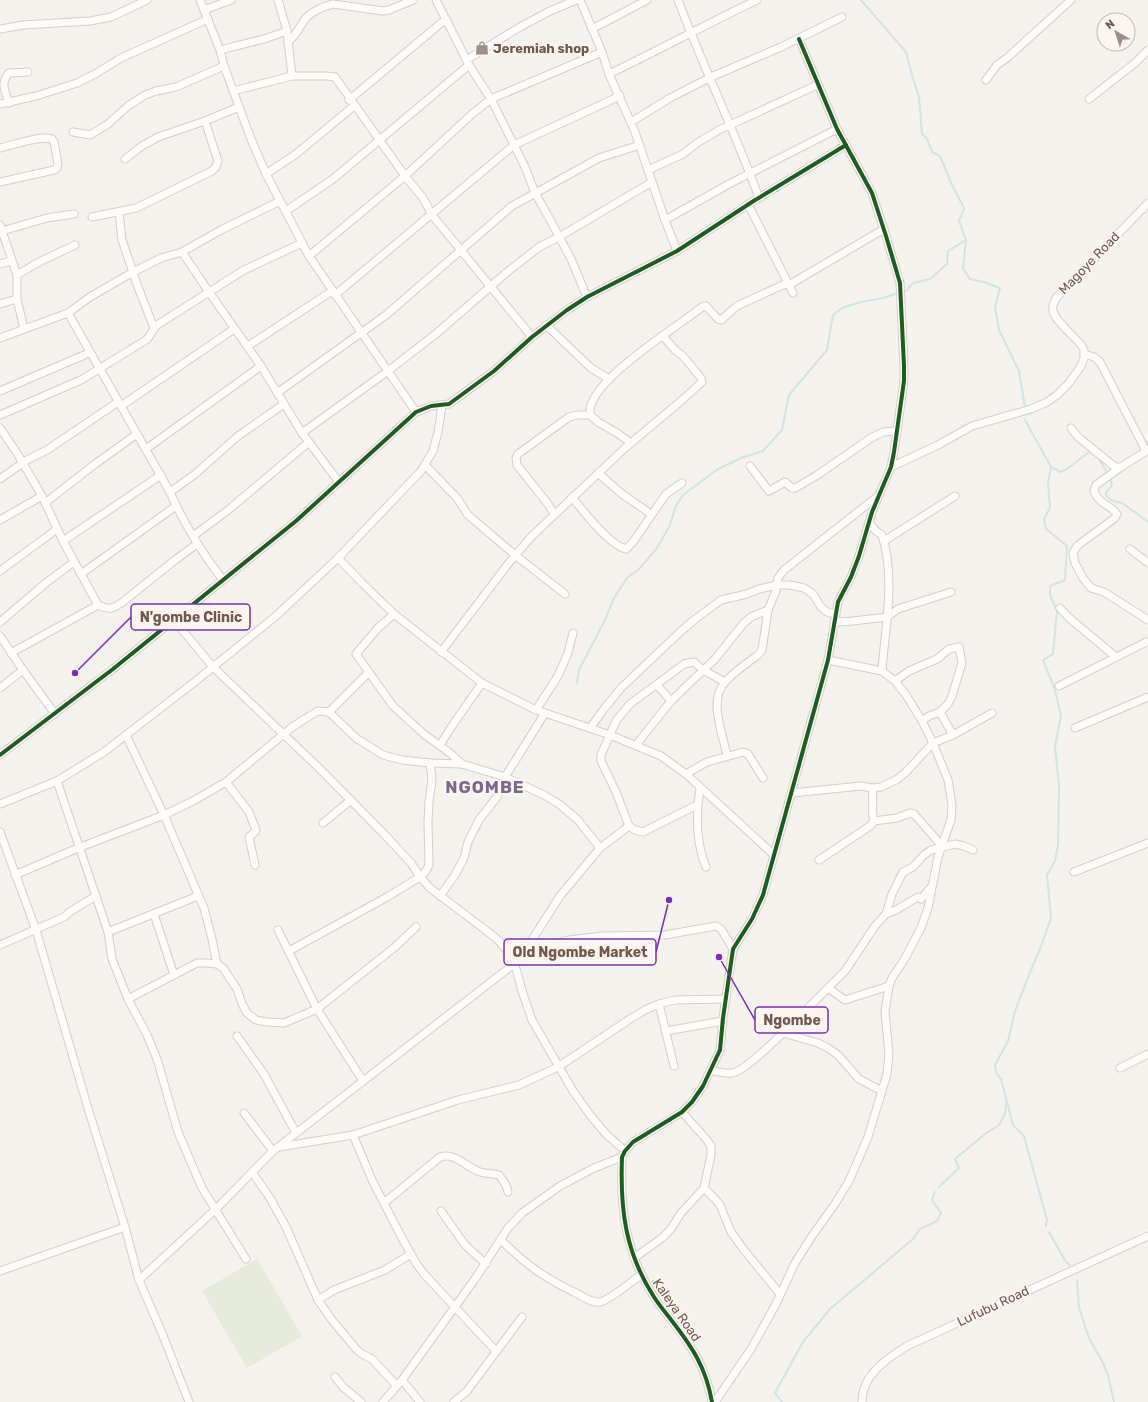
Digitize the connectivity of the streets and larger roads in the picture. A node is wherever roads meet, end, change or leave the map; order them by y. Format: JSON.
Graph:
{"nodes":[{"id":1,"x":147,"y":0,"type":"edge"},
{"id":2,"x":200,"y":0,"type":"edge"},
{"id":3,"x":231,"y":0,"type":"edge"},
{"id":4,"x":278,"y":0,"type":"edge"},
{"id":5,"x":413,"y":0,"type":"edge"},
{"id":6,"x":436,"y":0,"type":"edge"},
{"id":7,"x":576,"y":0,"type":"edge"},
{"id":8,"x":580,"y":0,"type":"edge"},
{"id":9,"x":647,"y":0,"type":"edge"},
{"id":10,"x":678,"y":0,"type":"edge"},
{"id":11,"x":757,"y":0,"type":"edge"},
{"id":12,"x":1071,"y":0,"type":"edge"},
{"id":13,"x":204,"y":10,"type":"junction"},
{"id":14,"x":842,"y":18,"type":"dead end"},
{"id":15,"x":208,"y":19,"type":"junction"},
{"id":16,"x":446,"y":20,"type":"junction"},
{"id":17,"x":0,"y":28,"type":"edge"},
{"id":18,"x":287,"y":30,"type":"junction"},
{"id":19,"x":592,"y":30,"type":"junction"},
{"id":20,"x":691,"y":34,"type":"junction"},
{"id":21,"x":799,"y":39,"type":"junction"},
{"id":22,"x":288,"y":42,"type":"junction"},
{"id":23,"x":220,"y":50,"type":"junction"},
{"id":24,"x":1148,"y":50,"type":"edge"},
{"id":25,"x":602,"y":52,"type":"junction"},
{"id":26,"x":468,"y":63,"type":"junction"},
{"id":27,"x":224,"y":66,"type":"junction"},
{"id":28,"x":28,"y":72,"type":"dead end"},
{"id":29,"x":609,"y":74,"type":"junction"},
{"id":30,"x":292,"y":76,"type":"junction"},
{"id":31,"x":710,"y":77,"type":"junction"},
{"id":32,"x":986,"y":80,"type":"dead end"},
{"id":33,"x":817,"y":85,"type":"junction"},
{"id":34,"x":233,"y":91,"type":"junction"},
{"id":35,"x":620,"y":96,"type":"junction"},
{"id":36,"x":491,"y":99,"type":"junction"},
{"id":37,"x":349,"y":100,"type":"junction"},
{"id":38,"x":1089,"y":100,"type":"dead end"},
{"id":39,"x":9,"y":103,"type":"junction"},
{"id":40,"x":0,"y":104,"type":"edge"},
{"id":41,"x":354,"y":106,"type":"junction"},
{"id":42,"x":238,"y":107,"type":"junction"},
{"id":43,"x":205,"y":121,"type":"junction"},
{"id":44,"x":631,"y":122,"type":"junction"},
{"id":45,"x":730,"y":125,"type":"junction"},
{"id":46,"x":837,"y":129,"type":"junction"},
{"id":47,"x":73,"y":132,"type":"dead end"},
{"id":48,"x":380,"y":140,"type":"junction"},
{"id":49,"x":514,"y":145,"type":"junction"},
{"id":50,"x":640,"y":145,"type":"junction"},
{"id":51,"x":846,"y":145,"type":"junction"},
{"id":52,"x":0,"y":148,"type":"edge"},
{"id":53,"x":125,"y":159,"type":"dead end"},
{"id":54,"x":648,"y":170,"type":"junction"},
{"id":55,"x":750,"y":173,"type":"junction"},
{"id":56,"x":266,"y":174,"type":"junction"},
{"id":57,"x":405,"y":176,"type":"junction"},
{"id":58,"x":0,"y":182,"type":"edge"},
{"id":59,"x":652,"y":182,"type":"junction"},
{"id":60,"x":535,"y":193,"type":"junction"},
{"id":61,"x":759,"y":198,"type":"junction"},
{"id":62,"x":280,"y":201,"type":"junction"},
{"id":63,"x":748,"y":204,"type":"junction"},
{"id":64,"x":1147,"y":207,"type":"edge"},
{"id":65,"x":286,"y":211,"type":"junction"},
{"id":66,"x":119,"y":212,"type":"junction"},
{"id":67,"x":74,"y":214,"type":"dead end"},
{"id":68,"x":432,"y":215,"type":"junction"},
{"id":69,"x":92,"y":217,"type":"dead end"},
{"id":70,"x":665,"y":220,"type":"junction"},
{"id":71,"x":1,"y":228,"type":"edge"},
{"id":72,"x":884,"y":229,"type":"junction"},
{"id":73,"x":559,"y":238,"type":"junction"},
{"id":74,"x":302,"y":243,"type":"junction"},
{"id":75,"x":74,"y":245,"type":"dead end"},
{"id":76,"x":462,"y":250,"type":"junction"},
{"id":77,"x":677,"y":250,"type":"junction"},
{"id":78,"x":182,"y":252,"type":"junction"},
{"id":79,"x":309,"y":256,"type":"junction"},
{"id":80,"x":11,"y":261,"type":"junction"},
{"id":81,"x":0,"y":264,"type":"edge"},
{"id":82,"x":133,"y":272,"type":"junction"},
{"id":83,"x":16,"y":275,"type":"junction"},
{"id":84,"x":788,"y":284,"type":"junction"},
{"id":85,"x":491,"y":286,"type":"junction"},
{"id":86,"x":208,"y":292,"type":"junction"},
{"id":87,"x":334,"y":293,"type":"junction"},
{"id":88,"x":793,"y":293,"type":"dead end"},
{"id":89,"x":587,"y":297,"type":"junction"},
{"id":90,"x":17,"y":299,"type":"junction"},
{"id":91,"x":0,"y":304,"type":"edge"},
{"id":92,"x":68,"y":313,"type":"junction"},
{"id":93,"x":546,"y":325,"type":"junction"},
{"id":94,"x":154,"y":328,"type":"junction"},
{"id":95,"x":234,"y":328,"type":"junction"},
{"id":96,"x":24,"y":329,"type":"junction"},
{"id":97,"x":361,"y":333,"type":"junction"},
{"id":98,"x":663,"y":336,"type":"junction"},
{"id":99,"x":532,"y":337,"type":"junction"},
{"id":100,"x":0,"y":338,"type":"edge"},
{"id":101,"x":248,"y":346,"type":"junction"},
{"id":102,"x":90,"y":353,"type":"junction"},
{"id":103,"x":1084,"y":354,"type":"junction"},
{"id":104,"x":261,"y":366,"type":"junction"},
{"id":105,"x":99,"y":370,"type":"junction"},
{"id":106,"x":388,"y":371,"type":"junction"},
{"id":107,"x":609,"y":378,"type":"junction"},
{"id":108,"x":0,"y":391,"type":"edge"},
{"id":109,"x":277,"y":393,"type":"junction"},
{"id":110,"x":119,"y":404,"type":"junction"},
{"id":111,"x":284,"y":404,"type":"junction"},
{"id":112,"x":442,"y":406,"type":"junction"},
{"id":113,"x":416,"y":412,"type":"junction"},
{"id":114,"x":0,"y":415,"type":"edge"},
{"id":115,"x":590,"y":415,"type":"junction"},
{"id":116,"x":0,"y":428,"type":"edge"},
{"id":117,"x":1071,"y":428,"type":"dead end"},
{"id":118,"x":897,"y":431,"type":"junction"},
{"id":119,"x":302,"y":433,"type":"junction"},
{"id":120,"x":137,"y":434,"type":"junction"},
{"id":121,"x":309,"y":442,"type":"junction"},
{"id":122,"x":631,"y":443,"type":"junction"},
{"id":123,"x":146,"y":449,"type":"junction"},
{"id":124,"x":1147,"y":451,"type":"edge"},
{"id":125,"x":24,"y":464,"type":"junction"},
{"id":126,"x":425,"y":465,"type":"junction"},
{"id":127,"x":750,"y":466,"type":"dead end"},
{"id":128,"x":891,"y":467,"type":"junction"},
{"id":129,"x":1121,"y":467,"type":"junction"},
{"id":130,"x":598,"y":473,"type":"junction"},
{"id":131,"x":161,"y":475,"type":"junction"},
{"id":132,"x":0,"y":479,"type":"edge"},
{"id":133,"x":338,"y":482,"type":"junction"},
{"id":134,"x":682,"y":483,"type":"dead end"},
{"id":135,"x":170,"y":492,"type":"junction"},
{"id":136,"x":879,"y":495,"type":"junction"},
{"id":137,"x":955,"y":496,"type":"dead end"},
{"id":138,"x":572,"y":497,"type":"junction"},
{"id":139,"x":44,"y":499,"type":"junction"},
{"id":140,"x":176,"y":506,"type":"junction"},
{"id":141,"x":554,"y":514,"type":"junction"},
{"id":142,"x":651,"y":514,"type":"junction"},
{"id":143,"x":0,"y":520,"type":"edge"},
{"id":144,"x":869,"y":523,"type":"junction"},
{"id":145,"x":57,"y":529,"type":"junction"},
{"id":146,"x":193,"y":536,"type":"junction"},
{"id":147,"x":63,"y":541,"type":"junction"},
{"id":148,"x":884,"y":541,"type":"junction"},
{"id":149,"x":197,"y":544,"type":"junction"},
{"id":150,"x":1130,"y":549,"type":"dead end"},
{"id":151,"x":515,"y":555,"type":"junction"},
{"id":152,"x":338,"y":558,"type":"junction"},
{"id":153,"x":74,"y":562,"type":"junction"},
{"id":154,"x":1148,"y":562,"type":"edge"},
{"id":155,"x":0,"y":571,"type":"edge"},
{"id":156,"x":81,"y":574,"type":"junction"},
{"id":157,"x":223,"y":580,"type":"junction"},
{"id":158,"x":777,"y":585,"type":"junction"},
{"id":159,"x":951,"y":592,"type":"dead end"},
{"id":160,"x":565,"y":594,"type":"dead end"},
{"id":161,"x":98,"y":605,"type":"junction"},
{"id":162,"x":1060,"y":608,"type":"dead end"},
{"id":163,"x":768,"y":610,"type":"junction"},
{"id":164,"x":394,"y":614,"type":"junction"},
{"id":165,"x":835,"y":614,"type":"junction"},
{"id":166,"x":887,"y":616,"type":"junction"},
{"id":167,"x":174,"y":620,"type":"junction"},
{"id":168,"x":1148,"y":620,"type":"edge"},
{"id":169,"x":0,"y":622,"type":"edge"},
{"id":170,"x":834,"y":622,"type":"junction"},
{"id":171,"x":573,"y":633,"type":"dead end"},
{"id":172,"x":0,"y":636,"type":"edge"},
{"id":173,"x":1148,"y":641,"type":"edge"},
{"id":174,"x":442,"y":652,"type":"junction"},
{"id":175,"x":11,"y":653,"type":"junction"},
{"id":176,"x":1116,"y":657,"type":"junction"},
{"id":177,"x":828,"y":660,"type":"junction"},
{"id":178,"x":213,"y":667,"type":"junction"},
{"id":179,"x":23,"y":670,"type":"junction"},
{"id":180,"x":703,"y":670,"type":"junction"},
{"id":181,"x":882,"y":671,"type":"junction"},
{"id":182,"x":368,"y":673,"type":"junction"},
{"id":183,"x":895,"y":681,"type":"junction"},
{"id":184,"x":725,"y":682,"type":"junction"},
{"id":185,"x":482,"y":683,"type":"junction"},
{"id":186,"x":657,"y":685,"type":"junction"},
{"id":187,"x":1059,"y":686,"type":"dead end"},
{"id":188,"x":0,"y":688,"type":"edge"},
{"id":189,"x":1148,"y":697,"type":"edge"},
{"id":190,"x":671,"y":701,"type":"junction"},
{"id":191,"x":536,"y":710,"type":"junction"},
{"id":192,"x":329,"y":712,"type":"junction"},
{"id":193,"x":940,"y":712,"type":"junction"},
{"id":194,"x":545,"y":713,"type":"junction"},
{"id":195,"x":992,"y":713,"type":"dead end"},
{"id":196,"x":55,"y":714,"type":"junction"},
{"id":197,"x":922,"y":721,"type":"junction"},
{"id":198,"x":590,"y":728,"type":"junction"},
{"id":199,"x":1075,"y":728,"type":"dead end"},
{"id":200,"x":126,"y":735,"type":"junction"},
{"id":201,"x":283,"y":735,"type":"junction"},
{"id":202,"x":610,"y":735,"type":"junction"},
{"id":203,"x":953,"y":735,"type":"junction"},
{"id":204,"x":933,"y":743,"type":"junction"},
{"id":205,"x":440,"y":745,"type":"junction"},
{"id":206,"x":636,"y":745,"type":"junction"},
{"id":207,"x":0,"y":755,"type":"edge"},
{"id":208,"x":727,"y":756,"type":"junction"},
{"id":209,"x":430,"y":763,"type":"junction"},
{"id":210,"x":462,"y":764,"type":"junction"},
{"id":211,"x":686,"y":774,"type":"junction"},
{"id":212,"x":505,"y":777,"type":"junction"},
{"id":213,"x":764,"y":778,"type":"dead end"},
{"id":214,"x":57,"y":782,"type":"junction"},
{"id":215,"x":226,"y":782,"type":"junction"},
{"id":216,"x":700,"y":788,"type":"junction"},
{"id":217,"x":872,"y":788,"type":"junction"},
{"id":218,"x":792,"y":793,"type":"junction"},
{"id":219,"x":351,"y":800,"type":"junction"},
{"id":220,"x":0,"y":804,"type":"edge"},
{"id":221,"x":697,"y":804,"type":"junction"},
{"id":222,"x":164,"y":815,"type":"junction"},
{"id":223,"x":874,"y":821,"type":"junction"},
{"id":224,"x":323,"y":824,"type":"dead end"},
{"id":225,"x":629,"y":826,"type":"junction"},
{"id":226,"x":0,"y":832,"type":"edge"},
{"id":227,"x":1148,"y":844,"type":"edge"},
{"id":228,"x":942,"y":846,"type":"junction"},
{"id":229,"x":78,"y":848,"type":"junction"},
{"id":230,"x":600,"y":848,"type":"junction"},
{"id":231,"x":973,"y":850,"type":"dead end"},
{"id":232,"x":774,"y":855,"type":"junction"},
{"id":233,"x":819,"y":860,"type":"dead end"},
{"id":234,"x":255,"y":865,"type":"dead end"},
{"id":235,"x":706,"y":867,"type":"dead end"},
{"id":236,"x":1074,"y":872,"type":"dead end"},
{"id":237,"x":15,"y":875,"type":"junction"},
{"id":238,"x":420,"y":878,"type":"junction"},
{"id":239,"x":933,"y":884,"type":"junction"},
{"id":240,"x":96,"y":896,"type":"junction"},
{"id":241,"x":198,"y":896,"type":"junction"},
{"id":242,"x":440,"y":896,"type":"junction"},
{"id":243,"x":154,"y":914,"type":"junction"},
{"id":244,"x":886,"y":914,"type":"junction"},
{"id":245,"x":416,"y":927,"type":"dead end"},
{"id":246,"x":36,"y":930,"type":"junction"},
{"id":247,"x":278,"y":930,"type":"dead end"},
{"id":248,"x":108,"y":932,"type":"junction"},
{"id":249,"x":0,"y":945,"type":"edge"},
{"id":250,"x":733,"y":949,"type":"junction"},
{"id":251,"x":289,"y":951,"type":"junction"},
{"id":252,"x":523,"y":954,"type":"junction"},
{"id":253,"x":514,"y":961,"type":"junction"},
{"id":254,"x":216,"y":964,"type":"junction"},
{"id":255,"x":174,"y":975,"type":"junction"},
{"id":256,"x":889,"y":986,"type":"junction"},
{"id":257,"x":828,"y":988,"type":"junction"},
{"id":258,"x":128,"y":999,"type":"junction"},
{"id":259,"x":726,"y":999,"type":"junction"},
{"id":260,"x":659,"y":1004,"type":"junction"},
{"id":261,"x":317,"y":1009,"type":"junction"},
{"id":262,"x":723,"y":1021,"type":"junction"},
{"id":263,"x":666,"y":1031,"type":"junction"},
{"id":264,"x":783,"y":1033,"type":"junction"},
{"id":265,"x":237,"y":1036,"type":"dead end"},
{"id":266,"x":1148,"y":1054,"type":"edge"},
{"id":267,"x":674,"y":1066,"type":"dead end"},
{"id":268,"x":558,"y":1067,"type":"junction"},
{"id":269,"x":1120,"y":1068,"type":"dead end"},
{"id":270,"x":710,"y":1071,"type":"junction"},
{"id":271,"x":363,"y":1081,"type":"junction"},
{"id":272,"x":882,"y":1091,"type":"junction"},
{"id":273,"x":682,"y":1112,"type":"junction"},
{"id":274,"x":244,"y":1113,"type":"dead end"},
{"id":275,"x":296,"y":1133,"type":"junction"},
{"id":276,"x":353,"y":1135,"type":"junction"},
{"id":277,"x":276,"y":1149,"type":"junction"},
{"id":278,"x":624,"y":1154,"type":"junction"},
{"id":279,"x":252,"y":1172,"type":"junction"},
{"id":280,"x":704,"y":1188,"type":"junction"},
{"id":281,"x":508,"y":1192,"type":"dead end"},
{"id":282,"x":384,"y":1203,"type":"junction"},
{"id":283,"x":216,"y":1209,"type":"junction"},
{"id":284,"x":441,"y":1210,"type":"dead end"},
{"id":285,"x":125,"y":1227,"type":"junction"},
{"id":286,"x":1148,"y":1236,"type":"edge"},
{"id":287,"x":501,"y":1240,"type":"junction"},
{"id":288,"x":411,"y":1254,"type":"junction"},
{"id":289,"x":246,"y":1258,"type":"dead end"},
{"id":290,"x":634,"y":1258,"type":"junction"},
{"id":291,"x":486,"y":1264,"type":"junction"},
{"id":292,"x":0,"y":1271,"type":"edge"},
{"id":293,"x":641,"y":1275,"type":"junction"},
{"id":294,"x":139,"y":1280,"type":"junction"},
{"id":295,"x":780,"y":1294,"type":"junction"},
{"id":296,"x":318,"y":1300,"type":"junction"},
{"id":297,"x":454,"y":1307,"type":"junction"},
{"id":298,"x":522,"y":1317,"type":"dead end"},
{"id":299,"x":496,"y":1351,"type":"junction"},
{"id":300,"x":335,"y":1377,"type":"dead end"},
{"id":301,"x":400,"y":1383,"type":"junction"},
{"id":302,"x":189,"y":1402,"type":"edge"},
{"id":303,"x":361,"y":1402,"type":"edge"},
{"id":304,"x":383,"y":1402,"type":"edge"},
{"id":305,"x":420,"y":1402,"type":"edge"},
{"id":306,"x":454,"y":1402,"type":"edge"},
{"id":307,"x":712,"y":1402,"type":"edge"},
{"id":308,"x":715,"y":1402,"type":"edge"},
{"id":309,"x":862,"y":1402,"type":"edge"}],
"edges":[{"from":1,"to":17,"type":"street"},
{"from":2,"to":13,"type":"street"},
{"from":3,"to":13,"type":"street"},
{"from":4,"to":18,"type":"street"},
{"from":5,"to":22,"type":"street"},
{"from":6,"to":16,"type":"street"},
{"from":7,"to":26,"type":"street"},
{"from":8,"to":19,"type":"street"},
{"from":9,"to":19,"type":"street"},
{"from":10,"to":20,"type":"street"},
{"from":11,"to":20,"type":"street"},
{"from":12,"to":32,"type":"street"},
{"from":13,"to":15,"type":"street"},
{"from":14,"to":21,"type":"street"},
{"from":15,"to":23,"type":"street"},
{"from":15,"to":39,"type":"street"},
{"from":16,"to":26,"type":"street"},
{"from":16,"to":37,"type":"street"},
{"from":18,"to":22,"type":"street"},
{"from":18,"to":23,"type":"street"},
{"from":19,"to":25,"type":"street"},
{"from":20,"to":29,"type":"street"},
{"from":20,"to":31,"type":"street"},
{"from":21,"to":31,"type":"street"},
{"from":21,"to":33,"type":"street"},
{"from":22,"to":30,"type":"street"},
{"from":23,"to":27,"type":"street"},
{"from":24,"to":38,"type":"street"},
{"from":25,"to":29,"type":"street"},
{"from":25,"to":36,"type":"street"},
{"from":26,"to":36,"type":"street"},
{"from":26,"to":48,"type":"street"},
{"from":27,"to":34,"type":"street"},
{"from":27,"to":47,"type":"street"},
{"from":28,"to":39,"type":"street"},
{"from":29,"to":35,"type":"street"},
{"from":30,"to":34,"type":"street"},
{"from":30,"to":37,"type":"street"},
{"from":31,"to":44,"type":"street"},
{"from":31,"to":45,"type":"street"},
{"from":33,"to":45,"type":"street"},
{"from":33,"to":46,"type":"street"},
{"from":34,"to":42,"type":"street"},
{"from":35,"to":44,"type":"street"},
{"from":35,"to":49,"type":"street"},
{"from":36,"to":49,"type":"street"},
{"from":36,"to":57,"type":"street"},
{"from":37,"to":41,"type":"street"},
{"from":39,"to":40,"type":"street"},
{"from":41,"to":48,"type":"street"},
{"from":41,"to":56,"type":"street"},
{"from":42,"to":43,"type":"street"},
{"from":42,"to":56,"type":"street"},
{"from":43,"to":53,"type":"street"},
{"from":43,"to":66,"type":"street"},
{"from":44,"to":50,"type":"street"},
{"from":45,"to":54,"type":"street"},
{"from":45,"to":55,"type":"street"},
{"from":46,"to":51,"type":"street"},
{"from":46,"to":55,"type":"street"},
{"from":48,"to":57,"type":"street"},
{"from":48,"to":65,"type":"street"},
{"from":49,"to":60,"type":"street"},
{"from":49,"to":68,"type":"street"},
{"from":50,"to":54,"type":"street"},
{"from":50,"to":60,"type":"street"},
{"from":51,"to":61,"type":"street"},
{"from":51,"to":72,"type":"street"},
{"from":52,"to":58,"type":"street"},
{"from":54,"to":59,"type":"street"},
{"from":55,"to":61,"type":"street"},
{"from":55,"to":70,"type":"street"},
{"from":56,"to":62,"type":"street"},
{"from":57,"to":68,"type":"street"},
{"from":57,"to":79,"type":"street"},
{"from":59,"to":70,"type":"street"},
{"from":59,"to":73,"type":"street"},
{"from":60,"to":73,"type":"street"},
{"from":60,"to":76,"type":"street"},
{"from":61,"to":63,"type":"street"},
{"from":62,"to":65,"type":"street"},
{"from":62,"to":78,"type":"street"},
{"from":63,"to":77,"type":"street"},
{"from":63,"to":84,"type":"street"},
{"from":64,"to":103,"type":"street","name":"Magoye Road"},
{"from":65,"to":74,"type":"street"},
{"from":66,"to":69,"type":"street"},
{"from":66,"to":82,"type":"street"},
{"from":67,"to":71,"type":"street"},
{"from":68,"to":76,"type":"street"},
{"from":68,"to":87,"type":"street"},
{"from":70,"to":77,"type":"street"},
{"from":71,"to":80,"type":"street"},
{"from":72,"to":84,"type":"street"},
{"from":72,"to":118,"type":"street"},
{"from":73,"to":85,"type":"street"},
{"from":73,"to":89,"type":"street"},
{"from":74,"to":79,"type":"street"},
{"from":74,"to":86,"type":"street"},
{"from":75,"to":83,"type":"street"},
{"from":76,"to":85,"type":"street"},
{"from":76,"to":97,"type":"street"},
{"from":77,"to":89,"type":"street"},
{"from":78,"to":82,"type":"street"},
{"from":78,"to":86,"type":"street"},
{"from":79,"to":87,"type":"street"},
{"from":80,"to":81,"type":"street"},
{"from":80,"to":83,"type":"street"},
{"from":82,"to":92,"type":"street"},
{"from":82,"to":94,"type":"street"},
{"from":83,"to":90,"type":"street"},
{"from":84,"to":88,"type":"street"},
{"from":84,"to":98,"type":"street"},
{"from":85,"to":99,"type":"street"},
{"from":85,"to":106,"type":"street"},
{"from":86,"to":94,"type":"street"},
{"from":86,"to":95,"type":"street"},
{"from":87,"to":97,"type":"street"},
{"from":87,"to":101,"type":"street"},
{"from":89,"to":93,"type":"street"},
{"from":90,"to":91,"type":"street"},
{"from":90,"to":96,"type":"street"},
{"from":92,"to":96,"type":"street"},
{"from":92,"to":102,"type":"street"},
{"from":93,"to":99,"type":"street"},
{"from":93,"to":107,"type":"street"},
{"from":94,"to":105,"type":"street"},
{"from":95,"to":101,"type":"street"},
{"from":95,"to":110,"type":"street"},
{"from":96,"to":100,"type":"street"},
{"from":97,"to":106,"type":"street"},
{"from":97,"to":109,"type":"street"},
{"from":98,"to":107,"type":"street"},
{"from":98,"to":122,"type":"street"},
{"from":99,"to":112,"type":"street"},
{"from":101,"to":104,"type":"street"},
{"from":102,"to":105,"type":"street"},
{"from":102,"to":108,"type":"street"},
{"from":103,"to":124,"type":"street"},
{"from":103,"to":128,"type":"street"},
{"from":104,"to":109,"type":"street"},
{"from":104,"to":123,"type":"street"},
{"from":105,"to":110,"type":"street"},
{"from":105,"to":114,"type":"street"},
{"from":106,"to":113,"type":"street"},
{"from":106,"to":119,"type":"street"},
{"from":107,"to":115,"type":"street"},
{"from":109,"to":111,"type":"street"},
{"from":110,"to":120,"type":"street"},
{"from":110,"to":125,"type":"street"},
{"from":111,"to":119,"type":"street"},
{"from":111,"to":135,"type":"street"},
{"from":112,"to":113,"type":"street"},
{"from":112,"to":126,"type":"street"},
{"from":113,"to":133,"type":"street"},
{"from":115,"to":122,"type":"street"},
{"from":115,"to":141,"type":"street"},
{"from":116,"to":125,"type":"street"},
{"from":117,"to":129,"type":"street"},
{"from":118,"to":127,"type":"street"},
{"from":118,"to":128,"type":"street"},
{"from":119,"to":121,"type":"street"},
{"from":120,"to":123,"type":"street"},
{"from":120,"to":139,"type":"street"},
{"from":121,"to":133,"type":"street"},
{"from":121,"to":146,"type":"street"},
{"from":122,"to":130,"type":"street"},
{"from":123,"to":131,"type":"street"},
{"from":124,"to":129,"type":"street"},
{"from":125,"to":132,"type":"street"},
{"from":125,"to":139,"type":"street"},
{"from":126,"to":151,"type":"street"},
{"from":126,"to":152,"type":"street"},
{"from":128,"to":136,"type":"street"},
{"from":129,"to":168,"type":"street"},
{"from":130,"to":138,"type":"street"},
{"from":130,"to":142,"type":"street"},
{"from":131,"to":135,"type":"street"},
{"from":131,"to":147,"type":"street"},
{"from":133,"to":157,"type":"street"},
{"from":134,"to":142,"type":"street"},
{"from":135,"to":140,"type":"street"},
{"from":136,"to":144,"type":"street"},
{"from":136,"to":158,"type":"street"},
{"from":137,"to":148,"type":"street"},
{"from":138,"to":141,"type":"street"},
{"from":138,"to":142,"type":"street"},
{"from":139,"to":143,"type":"street"},
{"from":139,"to":145,"type":"street"},
{"from":140,"to":146,"type":"street"},
{"from":140,"to":156,"type":"street"},
{"from":141,"to":151,"type":"street"},
{"from":144,"to":148,"type":"street"},
{"from":144,"to":165,"type":"street"},
{"from":145,"to":147,"type":"street"},
{"from":145,"to":155,"type":"street"},
{"from":146,"to":149,"type":"street"},
{"from":147,"to":153,"type":"street"},
{"from":148,"to":166,"type":"street"},
{"from":149,"to":157,"type":"street"},
{"from":149,"to":161,"type":"street"},
{"from":150,"to":154,"type":"street"},
{"from":151,"to":160,"type":"street"},
{"from":151,"to":174,"type":"street"},
{"from":152,"to":164,"type":"street"},
{"from":152,"to":178,"type":"street"},
{"from":153,"to":156,"type":"street"},
{"from":153,"to":169,"type":"street"},
{"from":156,"to":161,"type":"street"},
{"from":157,"to":167,"type":"street"},
{"from":158,"to":163,"type":"street"},
{"from":158,"to":165,"type":"street"},
{"from":158,"to":198,"type":"street"},
{"from":159,"to":166,"type":"street"},
{"from":161,"to":175,"type":"street"},
{"from":162,"to":176,"type":"street"},
{"from":163,"to":180,"type":"street"},
{"from":163,"to":184,"type":"street"},
{"from":164,"to":174,"type":"street"},
{"from":164,"to":182,"type":"street"},
{"from":165,"to":170,"type":"street"},
{"from":166,"to":170,"type":"street"},
{"from":166,"to":181,"type":"street"},
{"from":167,"to":178,"type":"street"},
{"from":167,"to":196,"type":"street"},
{"from":170,"to":177,"type":"street"},
{"from":171,"to":191,"type":"street"},
{"from":172,"to":175,"type":"street"},
{"from":173,"to":176,"type":"street"},
{"from":174,"to":185,"type":"street"},
{"from":175,"to":179,"type":"street"},
{"from":176,"to":187,"type":"street"},
{"from":177,"to":181,"type":"street"},
{"from":177,"to":218,"type":"street"},
{"from":178,"to":200,"type":"street"},
{"from":178,"to":201,"type":"street"},
{"from":179,"to":188,"type":"street"},
{"from":179,"to":196,"type":"street"},
{"from":180,"to":184,"type":"street"},
{"from":180,"to":186,"type":"street"},
{"from":180,"to":190,"type":"street"},
{"from":181,"to":183,"type":"street"},
{"from":182,"to":192,"type":"street"},
{"from":182,"to":205,"type":"street"},
{"from":183,"to":193,"type":"street"},
{"from":183,"to":197,"type":"street"},
{"from":184,"to":208,"type":"street"},
{"from":185,"to":191,"type":"street"},
{"from":185,"to":205,"type":"street"},
{"from":186,"to":190,"type":"street"},
{"from":186,"to":202,"type":"street"},
{"from":189,"to":199,"type":"street"},
{"from":190,"to":206,"type":"street"},
{"from":191,"to":194,"type":"street"},
{"from":192,"to":201,"type":"street"},
{"from":192,"to":209,"type":"street"},
{"from":193,"to":197,"type":"street"},
{"from":193,"to":203,"type":"street"},
{"from":194,"to":198,"type":"street"},
{"from":194,"to":212,"type":"street"},
{"from":195,"to":203,"type":"street"},
{"from":196,"to":207,"type":"street"},
{"from":197,"to":204,"type":"street"},
{"from":198,"to":202,"type":"street"},
{"from":200,"to":214,"type":"street"},
{"from":200,"to":222,"type":"street"},
{"from":201,"to":215,"type":"street"},
{"from":201,"to":219,"type":"street"},
{"from":202,"to":206,"type":"street"},
{"from":202,"to":225,"type":"street"},
{"from":203,"to":204,"type":"street"},
{"from":204,"to":217,"type":"street"},
{"from":204,"to":228,"type":"street"},
{"from":205,"to":210,"type":"street"},
{"from":206,"to":211,"type":"street"},
{"from":208,"to":211,"type":"street"},
{"from":208,"to":213,"type":"street"},
{"from":209,"to":210,"type":"street"},
{"from":209,"to":238,"type":"street"},
{"from":210,"to":212,"type":"street"},
{"from":211,"to":216,"type":"street"},
{"from":212,"to":230,"type":"street"},
{"from":212,"to":242,"type":"street"},
{"from":214,"to":220,"type":"street"},
{"from":214,"to":229,"type":"street"},
{"from":215,"to":222,"type":"street"},
{"from":215,"to":234,"type":"street"},
{"from":216,"to":221,"type":"street"},
{"from":216,"to":232,"type":"street"},
{"from":217,"to":218,"type":"street"},
{"from":217,"to":223,"type":"street"},
{"from":218,"to":232,"type":"street"},
{"from":219,"to":224,"type":"street"},
{"from":219,"to":238,"type":"street"},
{"from":221,"to":225,"type":"street"},
{"from":221,"to":235,"type":"street"},
{"from":222,"to":229,"type":"street"},
{"from":222,"to":241,"type":"street"},
{"from":223,"to":228,"type":"street"},
{"from":223,"to":233,"type":"street"},
{"from":225,"to":230,"type":"street"},
{"from":226,"to":237,"type":"street"},
{"from":227,"to":236,"type":"street"},
{"from":228,"to":231,"type":"street"},
{"from":228,"to":239,"type":"street"},
{"from":228,"to":244,"type":"street"},
{"from":229,"to":237,"type":"street"},
{"from":229,"to":240,"type":"street"},
{"from":230,"to":252,"type":"street"},
{"from":232,"to":250,"type":"street"},
{"from":237,"to":246,"type":"street"},
{"from":238,"to":242,"type":"street"},
{"from":238,"to":251,"type":"street"},
{"from":239,"to":244,"type":"street"},
{"from":239,"to":256,"type":"street"},
{"from":240,"to":246,"type":"street"},
{"from":240,"to":248,"type":"street"},
{"from":241,"to":243,"type":"street"},
{"from":241,"to":254,"type":"street"},
{"from":242,"to":253,"type":"street"},
{"from":243,"to":248,"type":"street"},
{"from":243,"to":255,"type":"street"},
{"from":244,"to":257,"type":"street"},
{"from":245,"to":261,"type":"street"},
{"from":246,"to":249,"type":"street"},
{"from":246,"to":285,"type":"street"},
{"from":247,"to":251,"type":"street"},
{"from":248,"to":258,"type":"street"},
{"from":250,"to":252,"type":"street"},
{"from":250,"to":259,"type":"street"},
{"from":251,"to":261,"type":"street"},
{"from":252,"to":253,"type":"street"},
{"from":253,"to":268,"type":"street"},
{"from":253,"to":271,"type":"street"},
{"from":254,"to":255,"type":"street"},
{"from":254,"to":261,"type":"street"},
{"from":255,"to":258,"type":"street"},
{"from":256,"to":257,"type":"street"},
{"from":256,"to":272,"type":"street"},
{"from":257,"to":264,"type":"street"},
{"from":258,"to":283,"type":"street"},
{"from":259,"to":260,"type":"street"},
{"from":259,"to":262,"type":"street"},
{"from":260,"to":263,"type":"street"},
{"from":260,"to":268,"type":"street"},
{"from":261,"to":271,"type":"street"},
{"from":262,"to":263,"type":"street"},
{"from":262,"to":270,"type":"street"},
{"from":263,"to":267,"type":"street"},
{"from":264,"to":270,"type":"street"},
{"from":264,"to":272,"type":"street"},
{"from":265,"to":275,"type":"street"},
{"from":266,"to":269,"type":"street"},
{"from":268,"to":276,"type":"street"},
{"from":268,"to":278,"type":"street"},
{"from":270,"to":273,"type":"street"},
{"from":271,"to":275,"type":"street"},
{"from":272,"to":295,"type":"street"},
{"from":273,"to":278,"type":"street"},
{"from":273,"to":280,"type":"street"},
{"from":274,"to":277,"type":"street"},
{"from":275,"to":277,"type":"street"},
{"from":276,"to":277,"type":"street"},
{"from":276,"to":282,"type":"street"},
{"from":277,"to":279,"type":"street"},
{"from":278,"to":287,"type":"street"},
{"from":278,"to":290,"type":"street","name":"Kaleya Road"},
{"from":279,"to":283,"type":"street"},
{"from":279,"to":296,"type":"street"},
{"from":280,"to":290,"type":"street"},
{"from":280,"to":295,"type":"street"},
{"from":281,"to":282,"type":"street"},
{"from":282,"to":288,"type":"street"},
{"from":283,"to":289,"type":"street"},
{"from":283,"to":294,"type":"street"},
{"from":284,"to":291,"type":"street"},
{"from":285,"to":292,"type":"street"},
{"from":285,"to":294,"type":"street"},
{"from":286,"to":309,"type":"street","name":"Lufubu Road"},
{"from":287,"to":291,"type":"street"},
{"from":287,"to":293,"type":"street"},
{"from":288,"to":296,"type":"street"},
{"from":288,"to":297,"type":"street"},
{"from":290,"to":293,"type":"street","name":"Kaleya Road"},
{"from":291,"to":297,"type":"street"},
{"from":293,"to":307,"type":"street","name":"Kaleya Road"},
{"from":294,"to":302,"type":"street"},
{"from":295,"to":308,"type":"street"},
{"from":296,"to":301,"type":"street"},
{"from":297,"to":299,"type":"street"},
{"from":297,"to":301,"type":"street"},
{"from":298,"to":299,"type":"street"},
{"from":299,"to":306,"type":"street"},
{"from":300,"to":303,"type":"street"},
{"from":301,"to":304,"type":"street"},
{"from":301,"to":305,"type":"street"}]}
